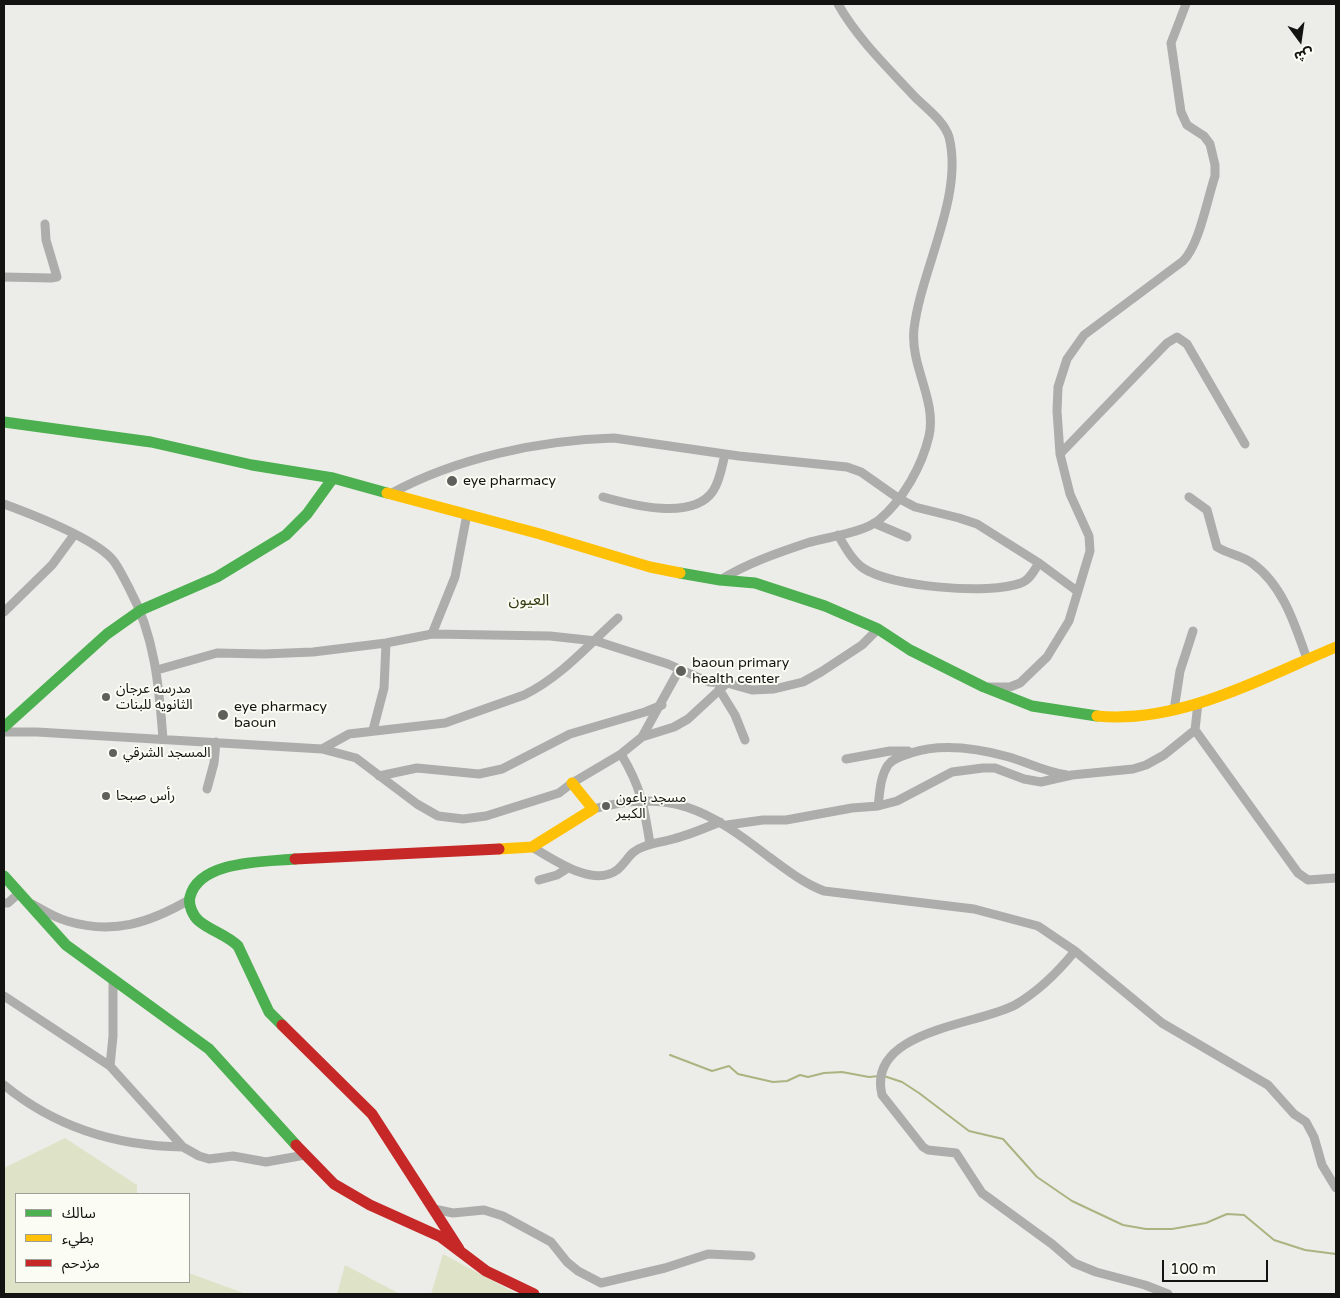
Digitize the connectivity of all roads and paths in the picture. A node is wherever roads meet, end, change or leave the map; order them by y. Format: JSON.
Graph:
{"nodes":[{"id":1,"x":838,"y":4,"type":"edge"},
{"id":2,"x":1186,"y":4,"type":"edge"},
{"id":3,"x":45,"y":224,"type":"dead end"},
{"id":4,"x":4,"y":277,"type":"edge"},
{"id":5,"x":4,"y":422,"type":"edge"},
{"id":6,"x":1245,"y":444,"type":"dead end"},
{"id":7,"x":725,"y":454,"type":"junction"},
{"id":8,"x":1060,"y":454,"type":"junction"},
{"id":9,"x":333,"y":478,"type":"junction"},
{"id":10,"x":392,"y":494,"type":"junction"},
{"id":11,"x":603,"y":497,"type":"dead end"},
{"id":12,"x":898,"y":498,"type":"junction"},
{"id":13,"x":1189,"y":498,"type":"dead end"},
{"id":14,"x":4,"y":504,"type":"edge"},
{"id":15,"x":466,"y":514,"type":"junction"},
{"id":16,"x":874,"y":523,"type":"junction"},
{"id":17,"x":74,"y":535,"type":"junction"},
{"id":18,"x":838,"y":535,"type":"junction"},
{"id":19,"x":906,"y":537,"type":"dead end"},
{"id":20,"x":1039,"y":563,"type":"junction"},
{"id":21,"x":720,"y":580,"type":"junction"},
{"id":22,"x":1077,"y":591,"type":"junction"},
{"id":23,"x":141,"y":610,"type":"junction"},
{"id":24,"x":4,"y":612,"type":"edge"},
{"id":25,"x":618,"y":618,"type":"dead end"},
{"id":26,"x":878,"y":629,"type":"junction"},
{"id":27,"x":1193,"y":631,"type":"dead end"},
{"id":28,"x":432,"y":634,"type":"junction"},
{"id":29,"x":596,"y":641,"type":"junction"},
{"id":30,"x":386,"y":643,"type":"junction"},
{"id":31,"x":1336,"y":647,"type":"edge"},
{"id":32,"x":1307,"y":659,"type":"junction"},
{"id":33,"x":157,"y":670,"type":"junction"},
{"id":34,"x":679,"y":670,"type":"junction"},
{"id":35,"x":727,"y":683,"type":"junction"},
{"id":36,"x":984,"y":687,"type":"junction"},
{"id":37,"x":719,"y":689,"type":"junction"},
{"id":38,"x":1198,"y":704,"type":"junction"},
{"id":39,"x":662,"y":705,"type":"junction"},
{"id":40,"x":1174,"y":710,"type":"junction"},
{"id":41,"x":4,"y":727,"type":"edge"},
{"id":42,"x":373,"y":730,"type":"junction"},
{"id":43,"x":1194,"y":730,"type":"junction"},
{"id":44,"x":4,"y":732,"type":"edge"},
{"id":45,"x":642,"y":737,"type":"junction"},
{"id":46,"x":163,"y":739,"type":"junction"},
{"id":47,"x":745,"y":740,"type":"dead end"},
{"id":48,"x":216,"y":742,"type":"junction"},
{"id":49,"x":322,"y":749,"type":"junction"},
{"id":50,"x":919,"y":750,"type":"junction"},
{"id":51,"x":621,"y":754,"type":"junction"},
{"id":52,"x":846,"y":759,"type":"dead end"},
{"id":53,"x":1072,"y":775,"type":"junction"},
{"id":54,"x":380,"y":776,"type":"junction"},
{"id":55,"x":572,"y":783,"type":"junction"},
{"id":56,"x":207,"y":789,"type":"dead end"},
{"id":57,"x":643,"y":800,"type":"junction"},
{"id":58,"x":878,"y":806,"type":"junction"},
{"id":59,"x":593,"y":809,"type":"junction"},
{"id":60,"x":724,"y":824,"type":"junction"},
{"id":61,"x":650,"y":844,"type":"junction"},
{"id":62,"x":532,"y":846,"type":"junction"},
{"id":63,"x":568,"y":868,"type":"junction"},
{"id":64,"x":4,"y":876,"type":"edge"},
{"id":65,"x":1336,"y":878,"type":"edge"},
{"id":66,"x":539,"y":880,"type":"dead end"},
{"id":67,"x":22,"y":898,"type":"junction"},
{"id":68,"x":189,"y":900,"type":"junction"},
{"id":69,"x":4,"y":903,"type":"edge"},
{"id":70,"x":1075,"y":951,"type":"junction"},
{"id":71,"x":113,"y":978,"type":"junction"},
{"id":72,"x":4,"y":996,"type":"edge"},
{"id":73,"x":110,"y":1066,"type":"junction"},
{"id":74,"x":4,"y":1084,"type":"edge"},
{"id":75,"x":183,"y":1147,"type":"junction"},
{"id":76,"x":305,"y":1155,"type":"junction"},
{"id":77,"x":1336,"y":1188,"type":"edge"},
{"id":78,"x":434,"y":1209,"type":"junction"},
{"id":79,"x":459,"y":1249,"type":"junction"},
{"id":80,"x":751,"y":1256,"type":"dead end"},
{"id":81,"x":534,"y":1294,"type":"edge"},
{"id":82,"x":1168,"y":1294,"type":"edge"}],
"edges":[{"from":1,"to":12,"type":"street"},
{"from":2,"to":8,"type":"street"},
{"from":3,"to":4,"type":"street"},
{"from":5,"to":9,"type":"street"},
{"from":6,"to":8,"type":"street"},
{"from":7,"to":10,"type":"street"},
{"from":7,"to":11,"type":"street"},
{"from":7,"to":12,"type":"street"},
{"from":8,"to":22,"type":"street"},
{"from":9,"to":10,"type":"street"},
{"from":9,"to":23,"type":"street"},
{"from":10,"to":15,"type":"street"},
{"from":12,"to":16,"type":"street"},
{"from":12,"to":20,"type":"street"},
{"from":13,"to":32,"type":"street"},
{"from":14,"to":17,"type":"street"},
{"from":15,"to":21,"type":"street"},
{"from":15,"to":28,"type":"street"},
{"from":16,"to":18,"type":"street"},
{"from":16,"to":19,"type":"street"},
{"from":17,"to":23,"type":"street"},
{"from":17,"to":24,"type":"street"},
{"from":18,"to":20,"type":"street"},
{"from":18,"to":21,"type":"street"},
{"from":20,"to":22,"type":"street"},
{"from":21,"to":26,"type":"street"},
{"from":22,"to":36,"type":"street"},
{"from":23,"to":33,"type":"street"},
{"from":23,"to":41,"type":"street"},
{"from":25,"to":29,"type":"street"},
{"from":26,"to":35,"type":"street"},
{"from":26,"to":36,"type":"street"},
{"from":27,"to":40,"type":"street"},
{"from":28,"to":29,"type":"street"},
{"from":28,"to":30,"type":"street"},
{"from":29,"to":34,"type":"street"},
{"from":29,"to":42,"type":"street"},
{"from":30,"to":33,"type":"street"},
{"from":30,"to":42,"type":"street"},
{"from":31,"to":32,"type":"street"},
{"from":32,"to":38,"type":"street"},
{"from":33,"to":46,"type":"street"},
{"from":34,"to":35,"type":"street"},
{"from":34,"to":39,"type":"street"},
{"from":35,"to":37,"type":"street"},
{"from":36,"to":40,"type":"street"},
{"from":37,"to":45,"type":"street"},
{"from":37,"to":47,"type":"street"},
{"from":38,"to":40,"type":"street"},
{"from":38,"to":43,"type":"street"},
{"from":39,"to":45,"type":"street"},
{"from":39,"to":54,"type":"street"},
{"from":42,"to":49,"type":"street"},
{"from":43,"to":53,"type":"street"},
{"from":43,"to":65,"type":"street"},
{"from":44,"to":46,"type":"street"},
{"from":45,"to":51,"type":"street"},
{"from":46,"to":48,"type":"street"},
{"from":48,"to":49,"type":"street"},
{"from":48,"to":56,"type":"street"},
{"from":49,"to":54,"type":"street"},
{"from":50,"to":52,"type":"street"},
{"from":50,"to":53,"type":"street"},
{"from":50,"to":58,"type":"street"},
{"from":51,"to":55,"type":"street"},
{"from":51,"to":57,"type":"street"},
{"from":53,"to":58,"type":"street"},
{"from":54,"to":55,"type":"street"},
{"from":55,"to":59,"type":"street"},
{"from":57,"to":59,"type":"street"},
{"from":57,"to":60,"type":"street"},
{"from":57,"to":61,"type":"street"},
{"from":58,"to":60,"type":"street"},
{"from":59,"to":62,"type":"street"},
{"from":60,"to":61,"type":"street"},
{"from":60,"to":70,"type":"street"},
{"from":61,"to":63,"type":"street"},
{"from":62,"to":63,"type":"street"},
{"from":62,"to":68,"type":"street"},
{"from":63,"to":66,"type":"street"},
{"from":64,"to":67,"type":"street"},
{"from":67,"to":68,"type":"street"},
{"from":67,"to":69,"type":"street"},
{"from":67,"to":71,"type":"street"},
{"from":68,"to":78,"type":"street"},
{"from":70,"to":77,"type":"street"},
{"from":70,"to":82,"type":"street"},
{"from":71,"to":73,"type":"street"},
{"from":71,"to":76,"type":"street"},
{"from":72,"to":73,"type":"street"},
{"from":73,"to":75,"type":"street"},
{"from":74,"to":75,"type":"street"},
{"from":75,"to":76,"type":"street"},
{"from":76,"to":79,"type":"street"},
{"from":78,"to":79,"type":"street"},
{"from":78,"to":80,"type":"street"},
{"from":79,"to":81,"type":"street"}]}
